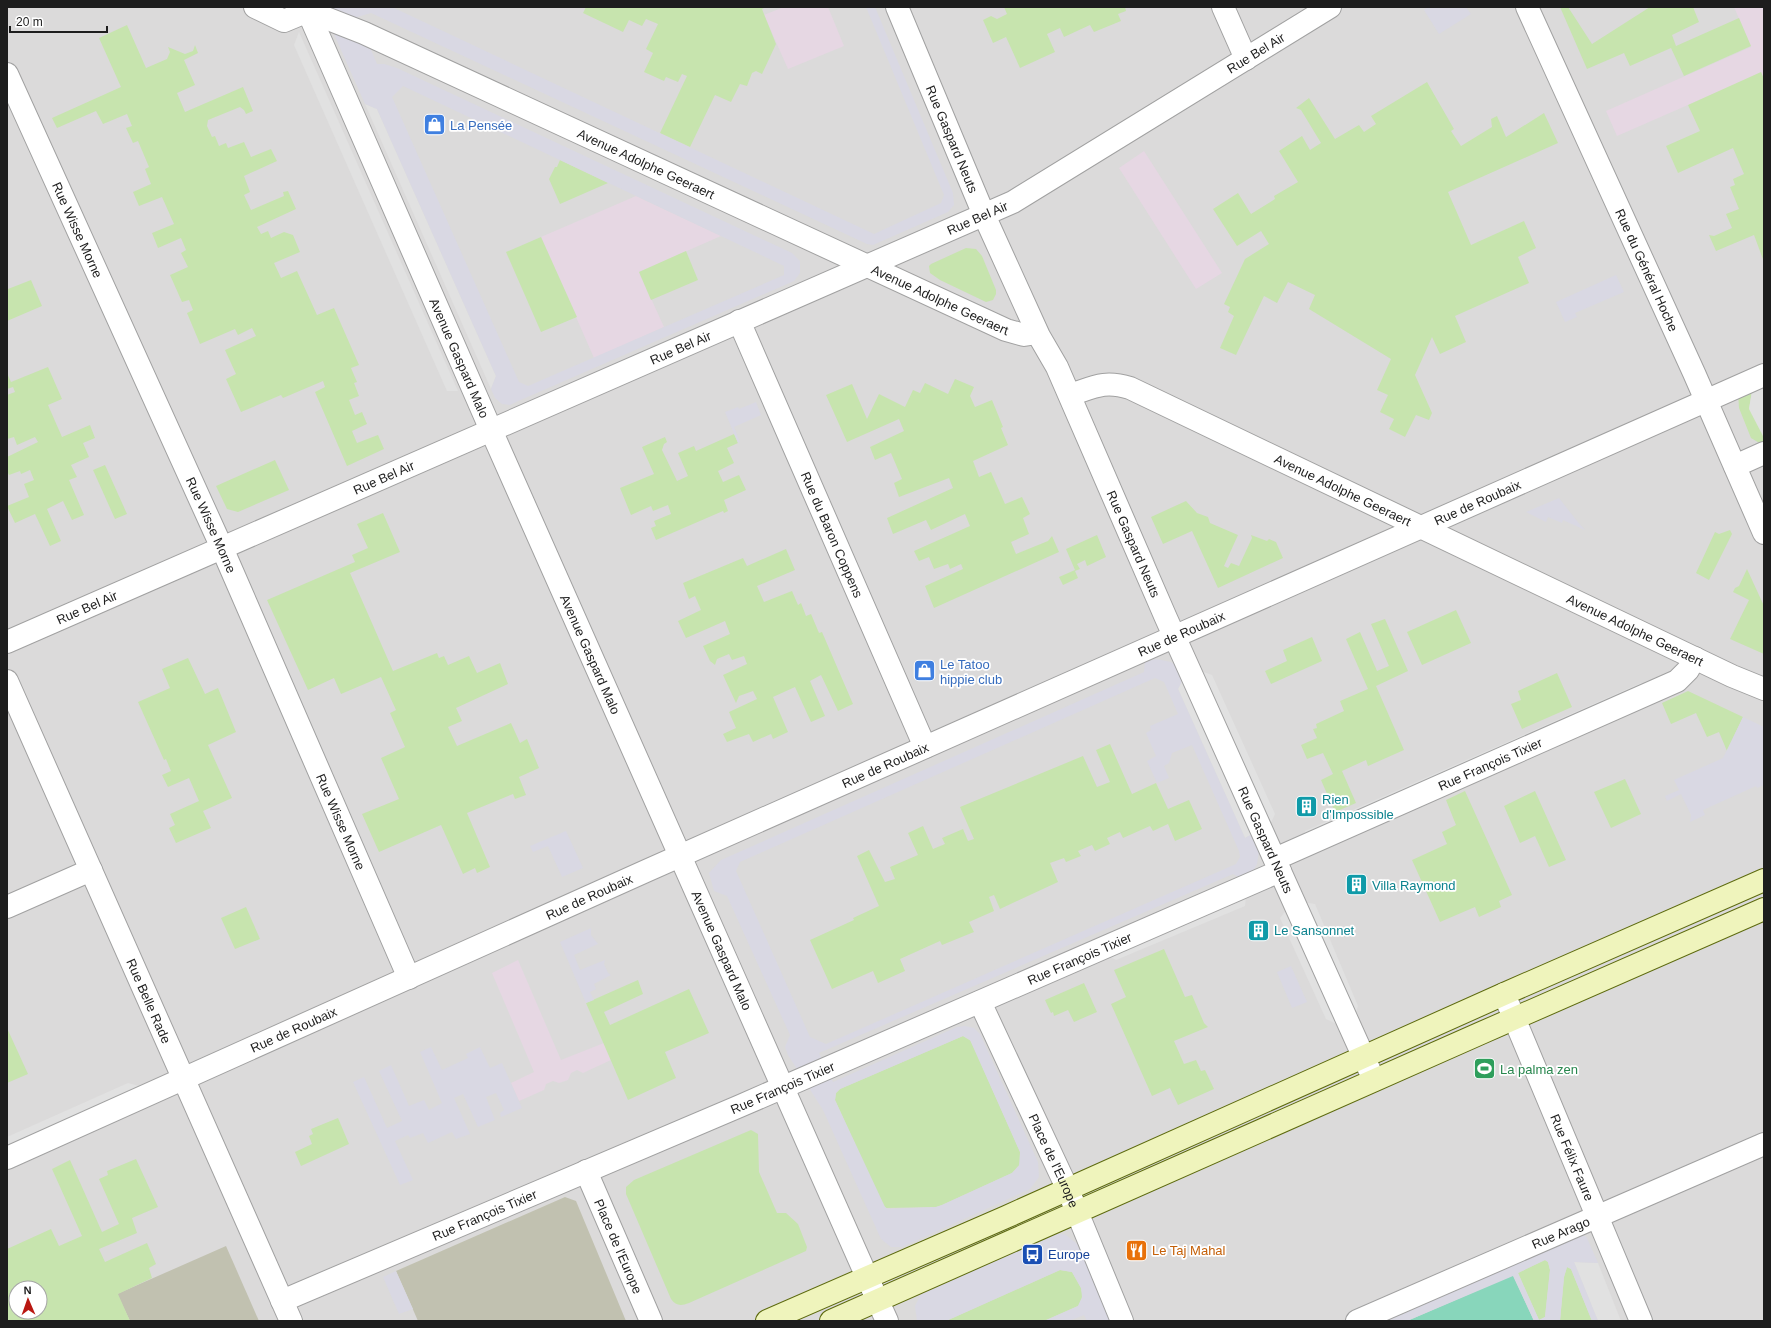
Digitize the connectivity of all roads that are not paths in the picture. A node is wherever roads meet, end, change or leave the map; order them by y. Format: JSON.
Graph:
{"nodes":[{"id":1,"x":255,"y":7,"type":"edge"},
{"id":2,"x":897,"y":7,"type":"edge"},
{"id":3,"x":1223,"y":7,"type":"edge"},
{"id":4,"x":1330,"y":7,"type":"edge"},
{"id":5,"x":1527,"y":7,"type":"edge"},
{"id":6,"x":307,"y":9,"type":"edge"},
{"id":7,"x":1246,"y":59,"type":"junction"},
{"id":8,"x":7,"y":74,"type":"edge"},
{"id":9,"x":984,"y":215,"type":"junction"},
{"id":10,"x":866,"y":265,"type":"junction"},
{"id":11,"x":739,"y":321,"type":"junction"},
{"id":12,"x":1037,"y":332,"type":"junction"},
{"id":13,"x":1764,"y":374,"type":"edge"},
{"id":14,"x":1070,"y":395,"type":"junction"},
{"id":15,"x":1706,"y":400,"type":"junction"},
{"id":16,"x":491,"y":430,"type":"junction"},
{"id":17,"x":1764,"y":453,"type":"edge"},
{"id":18,"x":1735,"y":466,"type":"junction"},
{"id":19,"x":1421,"y":526,"type":"junction"},
{"id":20,"x":1764,"y":533,"type":"edge"},
{"id":21,"x":222,"y":548,"type":"junction"},
{"id":22,"x":1175,"y":636,"type":"junction"},
{"id":23,"x":7,"y":642,"type":"edge"},
{"id":24,"x":1695,"y":658,"type":"junction"},
{"id":25,"x":7,"y":680,"type":"edge"},
{"id":26,"x":1764,"y":689,"type":"edge"},
{"id":27,"x":925,"y":747,"type":"junction"},
{"id":28,"x":680,"y":855,"type":"junction"},
{"id":29,"x":1278,"y":865,"type":"junction"},
{"id":30,"x":91,"y":870,"type":"junction"},
{"id":31,"x":1764,"y":880,"type":"edge"},
{"id":32,"x":7,"y":907,"type":"edge"},
{"id":33,"x":1764,"y":909,"type":"edge"},
{"id":34,"x":409,"y":978,"type":"junction"},
{"id":35,"x":1504,"y":994,"type":"junction"},
{"id":36,"x":980,"y":1002,"type":"junction"},
{"id":37,"x":1514,"y":1018,"type":"junction"},
{"id":38,"x":1365,"y":1057,"type":"junction"},
{"id":39,"x":184,"y":1078,"type":"junction"},
{"id":40,"x":1374,"y":1080,"type":"junction"},
{"id":41,"x":783,"y":1087,"type":"junction"},
{"id":42,"x":1764,"y":1144,"type":"edge"},
{"id":43,"x":7,"y":1158,"type":"edge"},
{"id":44,"x":586,"y":1171,"type":"junction"},
{"id":45,"x":1068,"y":1190,"type":"junction"},
{"id":46,"x":1077,"y":1213,"type":"junction"},
{"id":47,"x":1598,"y":1217,"type":"junction"},
{"id":48,"x":867,"y":1277,"type":"junction"},
{"id":49,"x":878,"y":1300,"type":"junction"},
{"id":50,"x":282,"y":1301,"type":"junction"},
{"id":51,"x":291,"y":1321,"type":"edge"},
{"id":52,"x":650,"y":1321,"type":"edge"},
{"id":53,"x":767,"y":1321,"type":"edge"},
{"id":54,"x":831,"y":1321,"type":"edge"},
{"id":55,"x":887,"y":1321,"type":"edge"},
{"id":56,"x":1122,"y":1321,"type":"edge"},
{"id":57,"x":1357,"y":1321,"type":"edge"},
{"id":58,"x":1641,"y":1321,"type":"edge"}],
"edges":[{"from":1,"to":6,"type":"street"},
{"from":2,"to":9,"type":"street","name":"Rue Gaspard Neuts"},
{"from":3,"to":7,"type":"street"},
{"from":4,"to":7,"type":"street","name":"Rue Bel Air"},
{"from":5,"to":15,"type":"street","name":"Rue du Général Hoche"},
{"from":6,"to":10,"type":"street","name":"Avenue Adolphe Geeraert"},
{"from":6,"to":16,"type":"street","name":"Avenue Gaspard Malo"},
{"from":7,"to":9,"type":"street","name":"Rue Bel Air"},
{"from":8,"to":21,"type":"street","name":"Rue Wisse Morne"},
{"from":9,"to":10,"type":"street","name":"Rue Bel Air"},
{"from":9,"to":12,"type":"street","name":"Rue Gaspard Neuts"},
{"from":10,"to":11,"type":"street","name":"Rue Bel Air"},
{"from":10,"to":12,"type":"street","name":"Avenue Adolphe Geeraert"},
{"from":11,"to":16,"type":"street","name":"Rue Bel Air"},
{"from":11,"to":27,"type":"street","name":"Rue du Baron Coppens"},
{"from":12,"to":14,"type":"street","name":"Rue Gaspard Neuts"},
{"from":13,"to":15,"type":"street","name":"Rue de Roubaix"},
{"from":14,"to":19,"type":"street","name":"Avenue Adolphe Geeraert"},
{"from":14,"to":22,"type":"street","name":"Rue Gaspard Neuts"},
{"from":15,"to":18,"type":"street","name":"Rue du Général Hoche"},
{"from":15,"to":19,"type":"street","name":"Rue de Roubaix"},
{"from":16,"to":21,"type":"street","name":"Rue Bel Air"},
{"from":16,"to":28,"type":"street","name":"Avenue Gaspard Malo"},
{"from":17,"to":18,"type":"street"},
{"from":18,"to":20,"type":"street","name":"Rue du Général Hoche"},
{"from":19,"to":22,"type":"street","name":"Rue de Roubaix"},
{"from":19,"to":24,"type":"street","name":"Avenue Adolphe Geeraert"},
{"from":21,"to":23,"type":"street","name":"Rue Bel Air"},
{"from":21,"to":34,"type":"street","name":"Rue Wisse Morne"},
{"from":22,"to":27,"type":"street","name":"Rue de Roubaix"},
{"from":22,"to":29,"type":"street","name":"Rue Gaspard Neuts"},
{"from":24,"to":26,"type":"street","name":"Avenue Adolphe Geeraert"},
{"from":24,"to":29,"type":"street","name":"Rue François Tixier"},
{"from":25,"to":30,"type":"street","name":"Rue Belle Rade"},
{"from":27,"to":28,"type":"street","name":"Rue de Roubaix"},
{"from":28,"to":34,"type":"street","name":"Rue de Roubaix"},
{"from":28,"to":41,"type":"street","name":"Avenue Gaspard Malo"},
{"from":29,"to":36,"type":"street","name":"Rue François Tixier"},
{"from":29,"to":38,"type":"street","name":"Rue Gaspard Neuts"},
{"from":30,"to":32,"type":"street"},
{"from":30,"to":39,"type":"street","name":"Rue Belle Rade"},
{"from":31,"to":35,"type":"main road"},
{"from":33,"to":37,"type":"main road"},
{"from":34,"to":39,"type":"street","name":"Rue de Roubaix"},
{"from":35,"to":37,"type":"street","name":"Rue Félix Faure"},
{"from":35,"to":38,"type":"main road"},
{"from":36,"to":41,"type":"street","name":"Rue François Tixier"},
{"from":36,"to":45,"type":"street","name":"Place de l'Europe"},
{"from":37,"to":40,"type":"main road"},
{"from":37,"to":47,"type":"street","name":"Rue Félix Faure"},
{"from":38,"to":40,"type":"street","name":"Rue Gaspard Neuts"},
{"from":38,"to":45,"type":"main road"},
{"from":39,"to":43,"type":"street","name":"Rue de Roubaix"},
{"from":39,"to":50,"type":"street","name":"Rue Belle Rade"},
{"from":40,"to":46,"type":"main road"},
{"from":41,"to":44,"type":"street","name":"Rue François Tixier"},
{"from":41,"to":48,"type":"street","name":"Avenue Gaspard Malo"},
{"from":42,"to":47,"type":"street","name":"Rue Arago"},
{"from":44,"to":50,"type":"street","name":"Rue François Tixier"},
{"from":44,"to":52,"type":"street","name":"Place de l'Europe"},
{"from":45,"to":46,"type":"street","name":"Place de l'Europe"},
{"from":45,"to":48,"type":"main road"},
{"from":46,"to":49,"type":"main road"},
{"from":46,"to":56,"type":"street","name":"Place de l'Europe"},
{"from":47,"to":57,"type":"street","name":"Rue Arago"},
{"from":47,"to":58,"type":"street","name":"Rue Félix Faure"},
{"from":48,"to":49,"type":"street","name":"Avenue Gaspard Malo"},
{"from":48,"to":53,"type":"main road"},
{"from":49,"to":54,"type":"main road"},
{"from":49,"to":55,"type":"street","name":"Avenue Gaspard Malo"},
{"from":50,"to":51,"type":"street","name":"Rue Belle Rade"}]}
